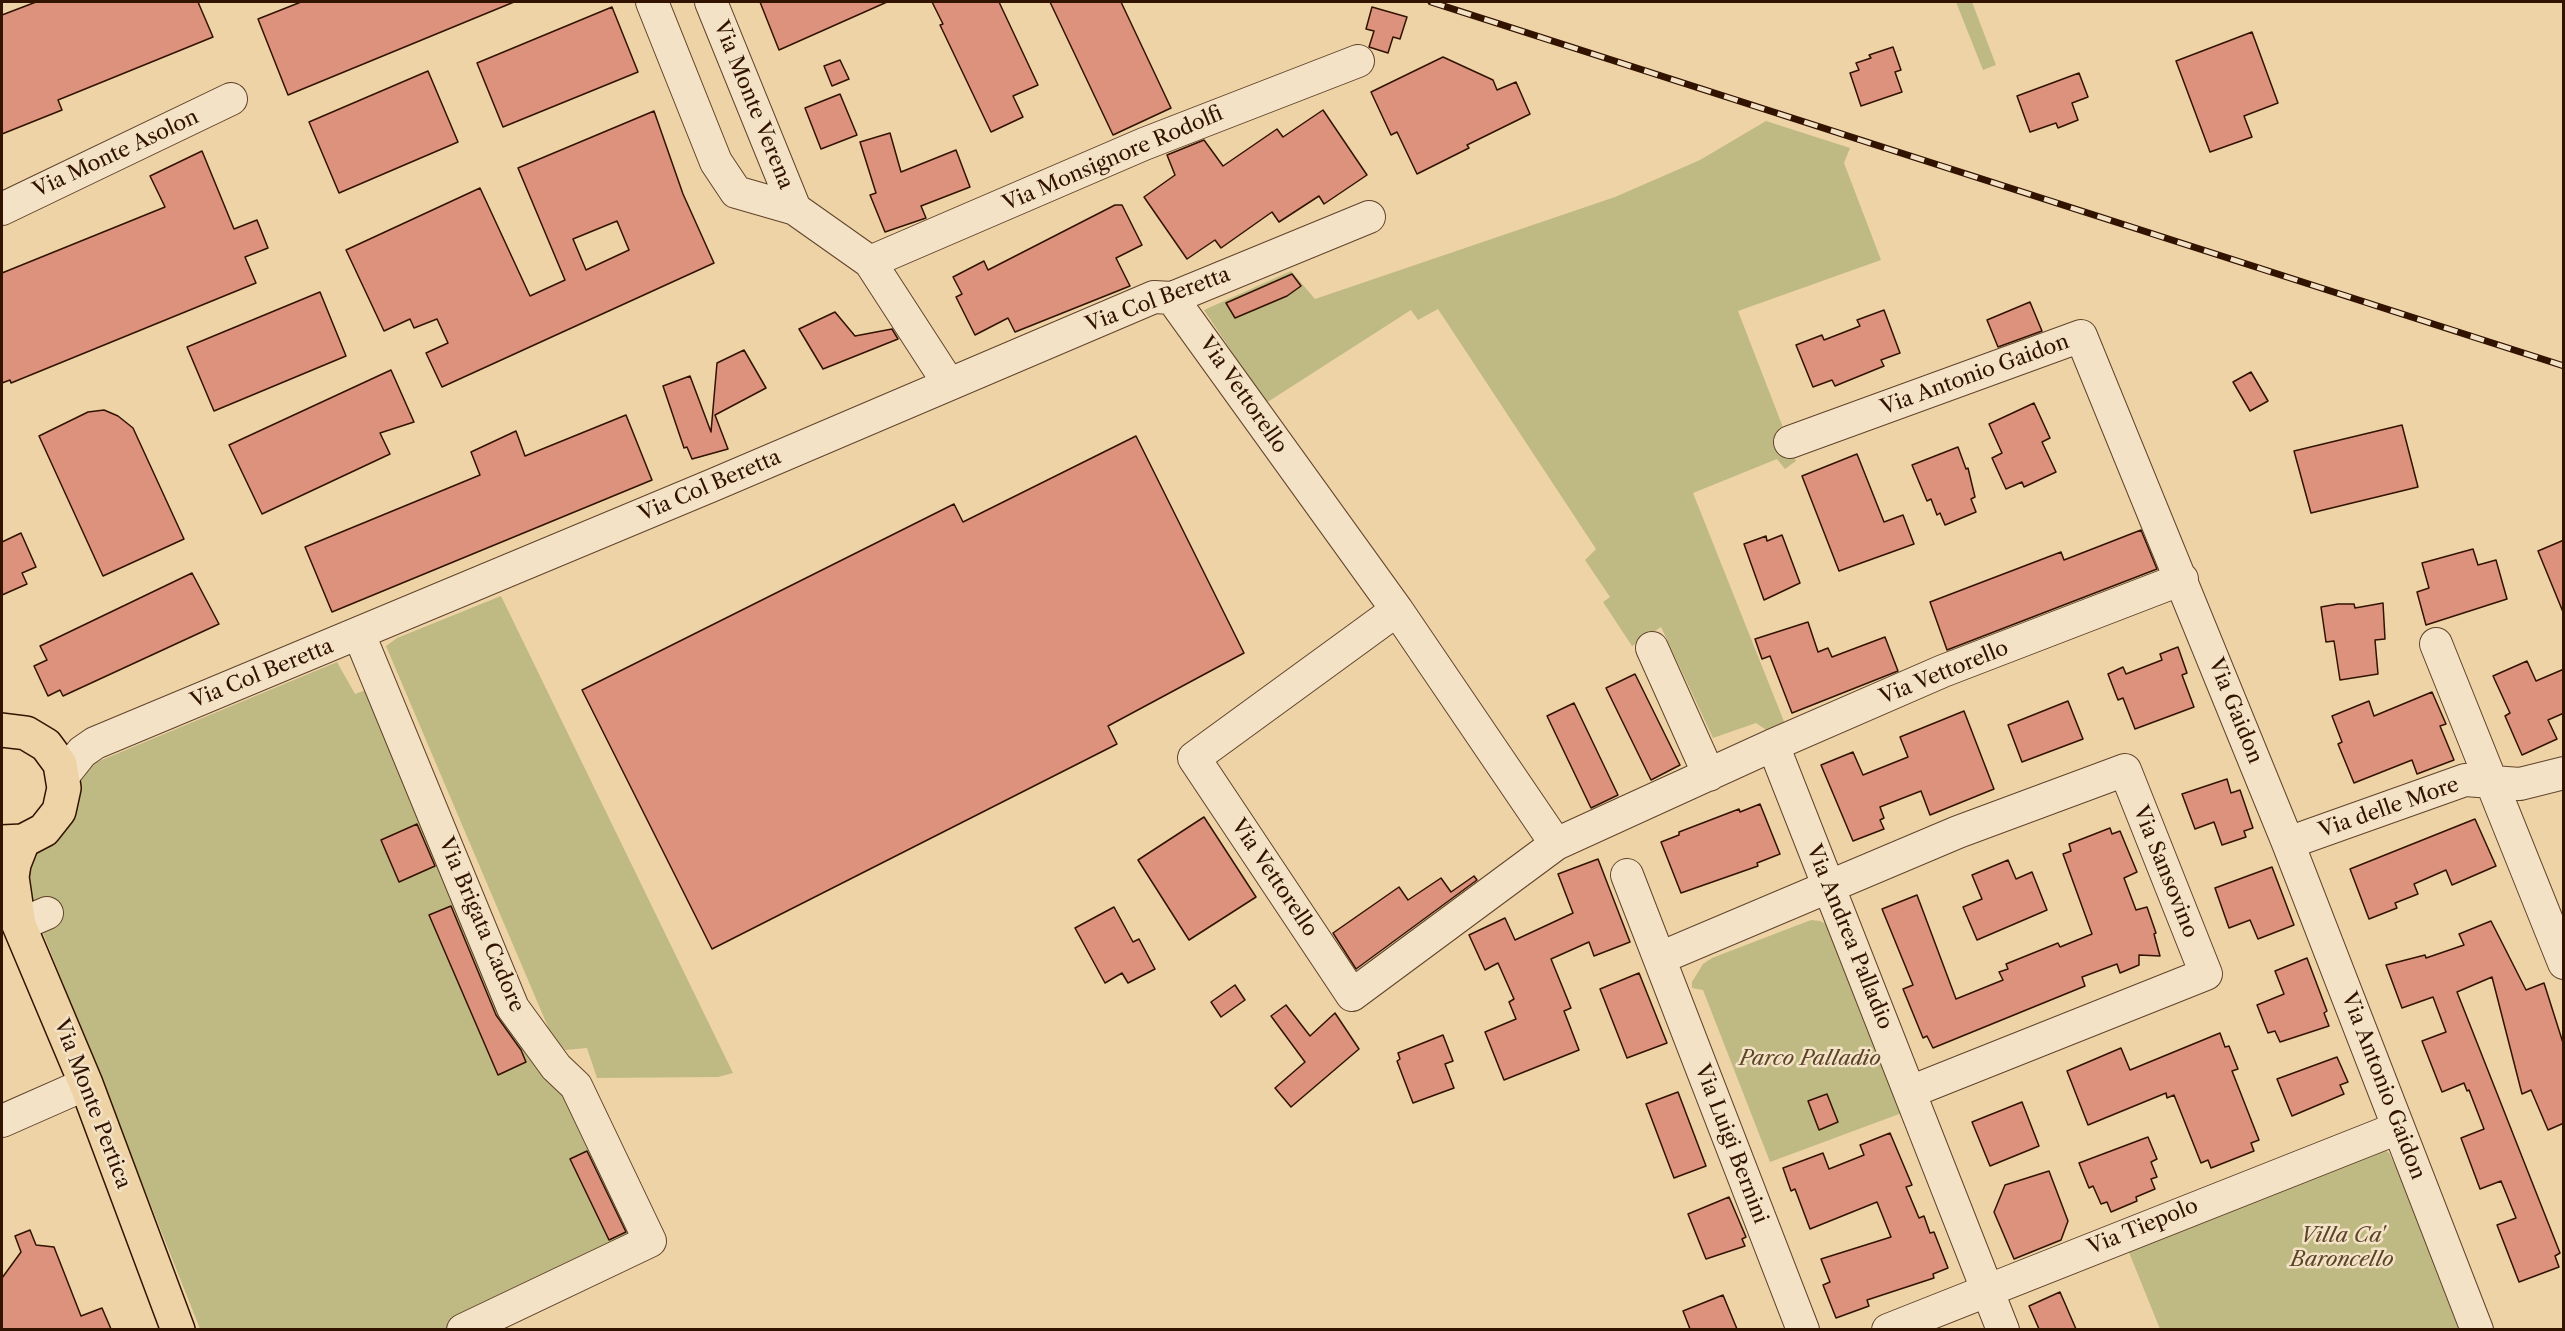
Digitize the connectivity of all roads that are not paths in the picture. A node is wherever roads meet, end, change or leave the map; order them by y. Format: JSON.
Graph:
{"nodes":[{"id":1,"x":652,"y":2,"type":"edge"},
{"id":2,"x":711,"y":2,"type":"edge"},
{"id":3,"x":1358,"y":62,"type":"dead end"},
{"id":4,"x":231,"y":99,"type":"dead end"},
{"id":5,"x":2,"y":209,"type":"edge"},
{"id":6,"x":795,"y":209,"type":"junction"},
{"id":7,"x":1369,"y":217,"type":"dead end"},
{"id":8,"x":870,"y":262,"type":"junction"},
{"id":9,"x":1172,"y":298,"type":"junction"},
{"id":10,"x":949,"y":384,"type":"junction"},
{"id":11,"x":1790,"y":442,"type":"dead end"},
{"id":12,"x":2182,"y":579,"type":"junction"},
{"id":13,"x":1397,"y":610,"type":"junction"},
{"id":14,"x":359,"y":634,"type":"junction"},
{"id":15,"x":2436,"y":644,"type":"dead end"},
{"id":16,"x":1652,"y":648,"type":"dead end"},
{"id":17,"x":2,"y":730,"type":"edge"},
{"id":18,"x":95,"y":743,"type":"junction"},
{"id":19,"x":46,"y":745,"type":"junction"},
{"id":20,"x":1773,"y":745,"type":"junction"},
{"id":21,"x":2564,"y":773,"type":"edge"},
{"id":22,"x":1709,"y":775,"type":"junction"},
{"id":23,"x":63,"y":776,"type":"junction"},
{"id":24,"x":2492,"y":783,"type":"junction"},
{"id":25,"x":2288,"y":843,"type":"junction"},
{"id":26,"x":1556,"y":844,"type":"junction"},
{"id":27,"x":10,"y":854,"type":"edge"},
{"id":28,"x":1627,"y":875,"type":"dead end"},
{"id":29,"x":1828,"y":888,"type":"junction"},
{"id":30,"x":1660,"y":958,"type":"junction"},
{"id":31,"x":2564,"y":963,"type":"edge"},
{"id":32,"x":86,"y":1084,"type":"junction"},
{"id":33,"x":1910,"y":1092,"type":"junction"},
{"id":34,"x":2,"y":1121,"type":"edge"},
{"id":35,"x":2398,"y":1128,"type":"junction"},
{"id":36,"x":1987,"y":1289,"type":"junction"},
{"id":37,"x":178,"y":1329,"type":"edge"},
{"id":38,"x":463,"y":1329,"type":"edge"},
{"id":39,"x":1803,"y":1329,"type":"edge"},
{"id":40,"x":1888,"y":1329,"type":"edge"},
{"id":41,"x":2003,"y":1329,"type":"edge"},
{"id":42,"x":2477,"y":1329,"type":"edge"}],
"edges":[{"from":1,"to":6,"type":"street","name":"Via Monte Verena"},
{"from":2,"to":6,"type":"street","name":"Via Monte Verena"},
{"from":3,"to":8,"type":"street","name":"Via Monsignore Rodolfi"},
{"from":4,"to":5,"type":"street","name":"Via Monte Asolon"},
{"from":6,"to":8,"type":"street","name":"Via Monte Verena"},
{"from":7,"to":9,"type":"street","name":"Via Col Beretta"},
{"from":8,"to":10,"type":"street"},
{"from":9,"to":10,"type":"street","name":"Via Col Beretta"},
{"from":9,"to":13,"type":"street","name":"Via Vettorello"},
{"from":10,"to":14,"type":"street","name":"Via Col Beretta"},
{"from":11,"to":12,"type":"street","name":"Via Antonio Gaidon"},
{"from":12,"to":20,"type":"street","name":"Via Vettorello"},
{"from":12,"to":25,"type":"street","name":"Via Gaidon"},
{"from":13,"to":26,"type":"street","name":"Via Vettorello"},
{"from":13,"to":26,"type":"street","name":"Via Vettorello"},
{"from":14,"to":18,"type":"street","name":"Via Col Beretta"},
{"from":14,"to":38,"type":"street","name":"Via Brigata Cadore"},
{"from":15,"to":24,"type":"street","name":"Via delle More"},
{"from":16,"to":22,"type":"street"},
{"from":17,"to":19,"type":"main road"},
{"from":18,"to":19,"type":"street"},
{"from":18,"to":23,"type":"street","name":"Via Col Beretta"},
{"from":19,"to":23,"type":"main road"},
{"from":20,"to":22,"type":"street","name":"Via Vettorello"},
{"from":20,"to":29,"type":"street","name":"Via Andrea Palladio"},
{"from":21,"to":24,"type":"street","name":"Via delle More"},
{"from":22,"to":26,"type":"street","name":"Via Vettorello"},
{"from":23,"to":27,"type":"main road"},
{"from":24,"to":25,"type":"street","name":"Via delle More"},
{"from":24,"to":31,"type":"street"},
{"from":25,"to":35,"type":"street","name":"Via Antonio Gaidon"},
{"from":27,"to":32,"type":"main road","name":"Via Monte Pertica"},
{"from":28,"to":30,"type":"street","name":"Via Luigi Bernini"},
{"from":29,"to":30,"type":"street"},
{"from":29,"to":33,"type":"street","name":"Via Andrea Palladio"},
{"from":29,"to":33,"type":"street","name":"Via Sansovino"},
{"from":30,"to":39,"type":"street","name":"Via Luigi Bernini"},
{"from":32,"to":34,"type":"street"},
{"from":32,"to":37,"type":"main road","name":"Via Monte Pertica"},
{"from":33,"to":36,"type":"street","name":"Via Andrea Palladio"},
{"from":35,"to":36,"type":"street","name":"Via Tiepolo"},
{"from":35,"to":42,"type":"street","name":"Via Antonio Gaidon"},
{"from":36,"to":40,"type":"street","name":"Via Tiepolo"},
{"from":36,"to":41,"type":"street","name":"Via Andrea Palladio"}]}
